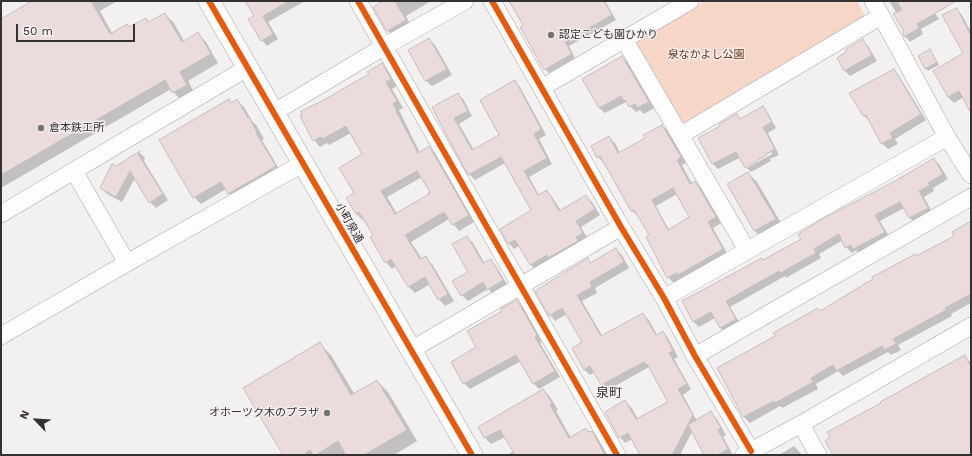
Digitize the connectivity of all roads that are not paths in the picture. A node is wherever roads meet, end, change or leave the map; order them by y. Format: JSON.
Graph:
{"nodes":[{"id":1,"x":209,"y":1,"type":"edge"},
{"id":2,"x":358,"y":1,"type":"edge"},
{"id":3,"x":465,"y":1,"type":"edge"},
{"id":4,"x":492,"y":1,"type":"edge"},
{"id":5,"x":690,"y":1,"type":"edge"},
{"id":6,"x":873,"y":1,"type":"edge"},
{"id":7,"x":881,"y":16,"type":"junction"},
{"id":8,"x":624,"y":39,"type":"junction"},
{"id":9,"x":385,"y":46,"type":"junction"},
{"id":10,"x":247,"y":68,"type":"junction"},
{"id":11,"x":543,"y":87,"type":"junction"},
{"id":12,"x":273,"y":112,"type":"junction"},
{"id":13,"x":681,"y":135,"type":"junction"},
{"id":14,"x":947,"y":136,"type":"junction"},
{"id":15,"x":302,"y":164,"type":"junction"},
{"id":16,"x":74,"y":171,"type":"junction"},
{"id":17,"x":971,"y":175,"type":"edge"},
{"id":18,"x":971,"y":197,"type":"edge"},
{"id":19,"x":1,"y":214,"type":"edge"},
{"id":20,"x":621,"y":226,"type":"junction"},
{"id":21,"x":747,"y":250,"type":"junction"},
{"id":22,"x":127,"y":263,"type":"junction"},
{"id":23,"x":521,"y":285,"type":"junction"},
{"id":24,"x":664,"y":298,"type":"junction"},
{"id":25,"x":971,"y":326,"type":"edge"},
{"id":26,"x":1,"y":336,"type":"edge"},
{"id":27,"x":410,"y":350,"type":"junction"},
{"id":28,"x":695,"y":356,"type":"junction"},
{"id":29,"x":801,"y":424,"type":"junction"},
{"id":30,"x":747,"y":453,"type":"edge"},
{"id":31,"x":472,"y":455,"type":"edge"},
{"id":32,"x":617,"y":455,"type":"edge"},
{"id":33,"x":818,"y":455,"type":"edge"}],
"edges":[{"from":1,"to":10,"type":"street","name":"小町泉通"},
{"from":2,"to":9,"type":"street"},
{"from":3,"to":9,"type":"street"},
{"from":4,"to":11,"type":"street"},
{"from":5,"to":8,"type":"street"},
{"from":6,"to":7,"type":"street"},
{"from":7,"to":13,"type":"street"},
{"from":7,"to":14,"type":"street"},
{"from":8,"to":11,"type":"street"},
{"from":8,"to":13,"type":"street"},
{"from":9,"to":12,"type":"street"},
{"from":9,"to":23,"type":"street"},
{"from":10,"to":12,"type":"street","name":"小町泉通"},
{"from":10,"to":16,"type":"street"},
{"from":11,"to":20,"type":"street"},
{"from":12,"to":15,"type":"street","name":"小町泉通"},
{"from":13,"to":21,"type":"street"},
{"from":14,"to":17,"type":"street"},
{"from":14,"to":21,"type":"street"},
{"from":15,"to":22,"type":"street"},
{"from":15,"to":27,"type":"street","name":"小町泉通"},
{"from":16,"to":19,"type":"street"},
{"from":16,"to":22,"type":"street"},
{"from":18,"to":28,"type":"street"},
{"from":20,"to":23,"type":"street"},
{"from":20,"to":24,"type":"street"},
{"from":21,"to":24,"type":"street"},
{"from":22,"to":26,"type":"street"},
{"from":23,"to":27,"type":"street"},
{"from":23,"to":32,"type":"street"},
{"from":24,"to":28,"type":"street"},
{"from":25,"to":29,"type":"street"},
{"from":27,"to":31,"type":"street","name":"小町泉通"},
{"from":28,"to":30,"type":"street"},
{"from":29,"to":30,"type":"street"},
{"from":29,"to":33,"type":"street"}]}
